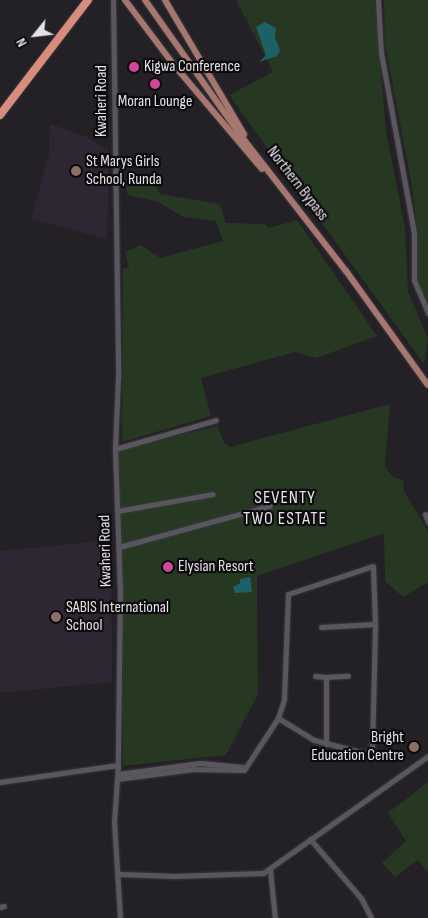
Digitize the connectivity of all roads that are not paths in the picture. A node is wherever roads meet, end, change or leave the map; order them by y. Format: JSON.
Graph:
{"nodes":[{"id":1,"x":88,"y":0,"type":"edge"},
{"id":2,"x":113,"y":0,"type":"edge"},
{"id":3,"x":125,"y":0,"type":"edge"},
{"id":4,"x":145,"y":0,"type":"edge"},
{"id":5,"x":165,"y":0,"type":"edge"},
{"id":6,"x":378,"y":0,"type":"edge"},
{"id":7,"x":0,"y":115,"type":"edge"},
{"id":8,"x":254,"y":153,"type":"junction"},
{"id":9,"x":283,"y":189,"type":"junction"},
{"id":10,"x":428,"y":313,"type":"edge"},
{"id":11,"x":428,"y":385,"type":"edge"},
{"id":12,"x":216,"y":420,"type":"dead end"},
{"id":13,"x":115,"y":450,"type":"junction"},
{"id":14,"x":213,"y":494,"type":"dead end"},
{"id":15,"x":269,"y":506,"type":"dead end"},
{"id":16,"x":117,"y":511,"type":"junction"},
{"id":17,"x":424,"y":514,"type":"dead end"},
{"id":18,"x":428,"y":522,"type":"edge"},
{"id":19,"x":119,"y":547,"type":"junction"},
{"id":20,"x":375,"y":624,"type":"junction"},
{"id":21,"x":321,"y":626,"type":"dead end"},
{"id":22,"x":314,"y":676,"type":"dead end"},
{"id":23,"x":348,"y":676,"type":"dead end"},
{"id":24,"x":326,"y":677,"type":"junction"},
{"id":25,"x":278,"y":718,"type":"junction"},
{"id":26,"x":326,"y":744,"type":"junction"},
{"id":27,"x":428,"y":756,"type":"edge"},
{"id":28,"x":118,"y":765,"type":"junction"},
{"id":29,"x":118,"y":777,"type":"junction"},
{"id":30,"x":0,"y":782,"type":"edge"},
{"id":31,"x":310,"y":840,"type":"junction"},
{"id":32,"x":270,"y":870,"type":"junction"},
{"id":33,"x":119,"y":874,"type":"junction"},
{"id":34,"x":120,"y":918,"type":"edge"},
{"id":35,"x":275,"y":918,"type":"edge"},
{"id":36,"x":371,"y":918,"type":"edge"}],
"edges":[{"from":1,"to":7,"type":"highway"},
{"from":2,"to":13,"type":"street","name":"Kwaheri Road"},
{"from":3,"to":9,"type":"main road"},
{"from":4,"to":8,"type":"main road","name":"Northern Bypass"},
{"from":5,"to":8,"type":"main road"},
{"from":6,"to":10,"type":"street"},
{"from":8,"to":9,"type":"main road","name":"Northern Bypass"},
{"from":9,"to":11,"type":"main road","name":"Northern Bypass"},
{"from":12,"to":13,"type":"street"},
{"from":13,"to":16,"type":"street","name":"Kwaheri Road"},
{"from":14,"to":16,"type":"street"},
{"from":15,"to":19,"type":"street"},
{"from":16,"to":19,"type":"street","name":"Kwaheri Road"},
{"from":17,"to":18,"type":"street"},
{"from":19,"to":28,"type":"street","name":"Kwaheri Road"},
{"from":20,"to":21,"type":"street"},
{"from":20,"to":25,"type":"street"},
{"from":20,"to":26,"type":"street"},
{"from":22,"to":24,"type":"street"},
{"from":23,"to":24,"type":"street"},
{"from":24,"to":26,"type":"street"},
{"from":25,"to":26,"type":"street"},
{"from":25,"to":29,"type":"street"},
{"from":27,"to":31,"type":"street"},
{"from":28,"to":29,"type":"street","name":"Kwaheri Road"},
{"from":28,"to":30,"type":"street"},
{"from":29,"to":33,"type":"street","name":"Kwaheri Road"},
{"from":31,"to":32,"type":"street"},
{"from":31,"to":36,"type":"street"},
{"from":32,"to":33,"type":"street"},
{"from":32,"to":35,"type":"street"},
{"from":33,"to":34,"type":"street","name":"Kwaheri Road"}]}
